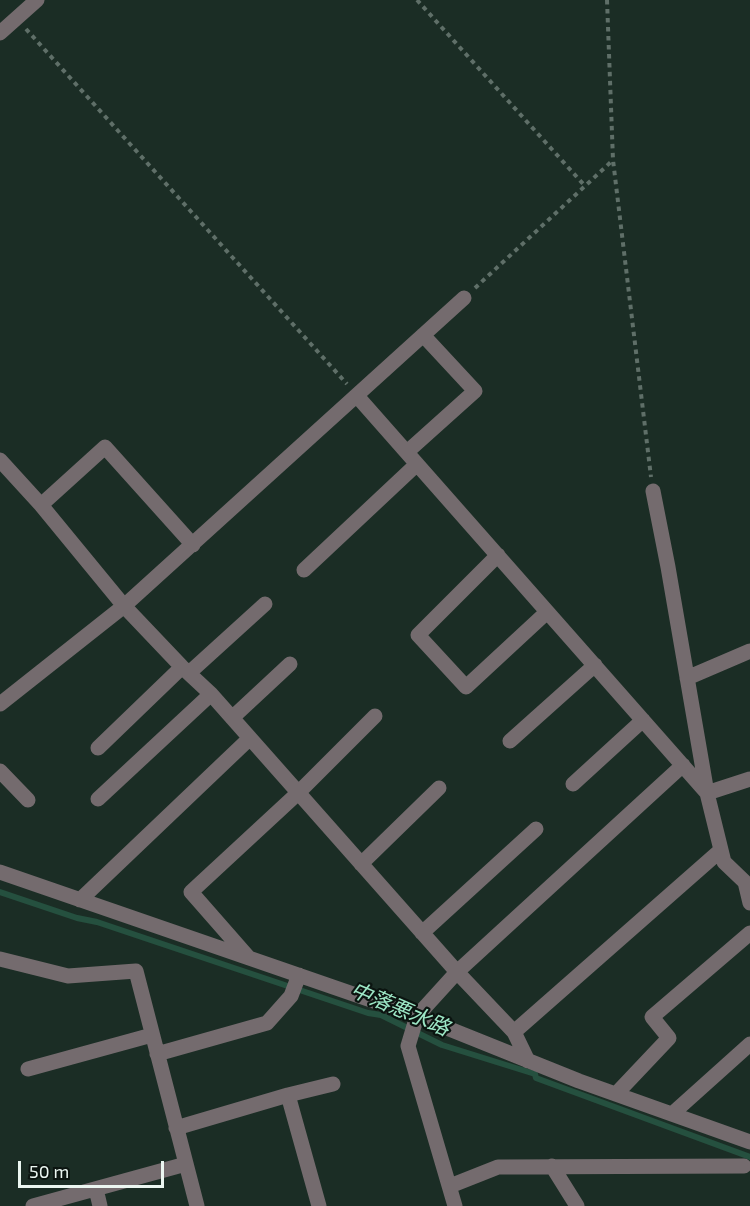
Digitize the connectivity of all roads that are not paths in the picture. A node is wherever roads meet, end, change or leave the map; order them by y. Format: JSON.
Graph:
{"nodes":[{"id":1,"x":37,"y":0,"type":"edge"},
{"id":2,"x":0,"y":33,"type":"edge"},
{"id":3,"x":464,"y":298,"type":"road end"},
{"id":4,"x":423,"y":335,"type":"junction"},
{"id":5,"x":357,"y":396,"type":"junction"},
{"id":6,"x":407,"y":452,"type":"junction"},
{"id":7,"x":0,"y":460,"type":"edge"},
{"id":8,"x":417,"y":464,"type":"junction"},
{"id":9,"x":653,"y":491,"type":"road end"},
{"id":10,"x":41,"y":505,"type":"junction"},
{"id":11,"x":193,"y":545,"type":"junction"},
{"id":12,"x":498,"y":555,"type":"junction"},
{"id":13,"x":304,"y":570,"type":"dead end"},
{"id":14,"x":265,"y":604,"type":"dead end"},
{"id":15,"x":124,"y":606,"type":"junction"},
{"id":16,"x":547,"y":612,"type":"junction"},
{"id":17,"x":750,"y":651,"type":"edge"},
{"id":18,"x":290,"y":664,"type":"dead end"},
{"id":19,"x":595,"y":665,"type":"junction"},
{"id":20,"x":185,"y":670,"type":"junction"},
{"id":21,"x":687,"y":678,"type":"junction"},
{"id":22,"x":211,"y":694,"type":"junction"},
{"id":23,"x":0,"y":704,"type":"edge"},
{"id":24,"x":375,"y":716,"type":"dead end"},
{"id":25,"x":232,"y":718,"type":"junction"},
{"id":26,"x":643,"y":720,"type":"junction"},
{"id":27,"x":250,"y":738,"type":"junction"},
{"id":28,"x":510,"y":741,"type":"dead end"},
{"id":29,"x":98,"y":748,"type":"dead end"},
{"id":30,"x":683,"y":765,"type":"junction"},
{"id":31,"x":0,"y":771,"type":"edge"},
{"id":32,"x":750,"y":779,"type":"edge"},
{"id":33,"x":573,"y":784,"type":"dead end"},
{"id":34,"x":439,"y":788,"type":"dead end"},
{"id":35,"x":298,"y":793,"type":"junction"},
{"id":36,"x":708,"y":793,"type":"junction"},
{"id":37,"x":98,"y":799,"type":"dead end"},
{"id":38,"x":28,"y":800,"type":"dead end"},
{"id":39,"x":536,"y":829,"type":"dead end"},
{"id":40,"x":721,"y":850,"type":"junction"},
{"id":41,"x":361,"y":864,"type":"junction"},
{"id":42,"x":0,"y":872,"type":"edge"},
{"id":43,"x":748,"y":881,"type":"edge"},
{"id":44,"x":80,"y":900,"type":"junction"},
{"id":45,"x":750,"y":903,"type":"edge"},
{"id":46,"x":422,"y":933,"type":"junction"},
{"id":47,"x":750,"y":933,"type":"edge"},
{"id":48,"x":0,"y":959,"type":"edge"},
{"id":49,"x":250,"y":960,"type":"junction"},
{"id":50,"x":457,"y":972,"type":"junction"},
{"id":51,"x":298,"y":977,"type":"junction"},
{"id":52,"x":416,"y":1019,"type":"junction"},
{"id":53,"x":514,"y":1032,"type":"junction"},
{"id":54,"x":152,"y":1035,"type":"junction"},
{"id":55,"x":750,"y":1044,"type":"edge"},
{"id":56,"x":157,"y":1054,"type":"junction"},
{"id":57,"x":528,"y":1061,"type":"junction"},
{"id":58,"x":28,"y":1069,"type":"dead end"},
{"id":59,"x":333,"y":1084,"type":"dead end"},
{"id":60,"x":616,"y":1094,"type":"junction"},
{"id":61,"x":288,"y":1095,"type":"junction"},
{"id":62,"x":672,"y":1114,"type":"junction"},
{"id":63,"x":176,"y":1128,"type":"junction"},
{"id":64,"x":750,"y":1142,"type":"edge"},
{"id":65,"x":186,"y":1164,"type":"junction"},
{"id":66,"x":552,"y":1166,"type":"junction"},
{"id":67,"x":744,"y":1166,"type":"dead end"},
{"id":68,"x":450,"y":1186,"type":"junction"},
{"id":69,"x":96,"y":1189,"type":"junction"},
{"id":70,"x":33,"y":1206,"type":"edge"},
{"id":71,"x":100,"y":1206,"type":"edge"},
{"id":72,"x":197,"y":1206,"type":"edge"},
{"id":73,"x":319,"y":1206,"type":"edge"},
{"id":74,"x":455,"y":1206,"type":"edge"},
{"id":75,"x":577,"y":1206,"type":"edge"}],
"edges":[{"from":1,"to":2,"type":"street"},
{"from":3,"to":4,"type":"street"},
{"from":4,"to":5,"type":"street"},
{"from":4,"to":6,"type":"street"},
{"from":5,"to":6,"type":"street"},
{"from":5,"to":11,"type":"street"},
{"from":6,"to":8,"type":"street"},
{"from":7,"to":10,"type":"street"},
{"from":8,"to":12,"type":"street"},
{"from":8,"to":13,"type":"street"},
{"from":9,"to":21,"type":"street"},
{"from":10,"to":11,"type":"street"},
{"from":10,"to":15,"type":"street"},
{"from":11,"to":15,"type":"street"},
{"from":12,"to":16,"type":"street"},
{"from":12,"to":16,"type":"street"},
{"from":14,"to":20,"type":"street"},
{"from":15,"to":20,"type":"street"},
{"from":15,"to":23,"type":"street"},
{"from":16,"to":19,"type":"street"},
{"from":17,"to":21,"type":"street"},
{"from":18,"to":25,"type":"street"},
{"from":19,"to":26,"type":"street"},
{"from":19,"to":28,"type":"street"},
{"from":20,"to":22,"type":"street"},
{"from":20,"to":29,"type":"street"},
{"from":21,"to":36,"type":"street"},
{"from":22,"to":25,"type":"street"},
{"from":22,"to":37,"type":"street"},
{"from":24,"to":35,"type":"street"},
{"from":25,"to":27,"type":"street"},
{"from":26,"to":30,"type":"street"},
{"from":26,"to":33,"type":"street"},
{"from":27,"to":35,"type":"street"},
{"from":27,"to":44,"type":"street"},
{"from":30,"to":36,"type":"street"},
{"from":30,"to":50,"type":"street"},
{"from":31,"to":38,"type":"street"},
{"from":32,"to":36,"type":"street"},
{"from":34,"to":41,"type":"street"},
{"from":35,"to":41,"type":"street"},
{"from":35,"to":49,"type":"street"},
{"from":36,"to":40,"type":"street"},
{"from":39,"to":46,"type":"street"},
{"from":40,"to":43,"type":"street"},
{"from":40,"to":53,"type":"street"},
{"from":41,"to":46,"type":"street"},
{"from":42,"to":44,"type":"street"},
{"from":43,"to":45,"type":"street"},
{"from":44,"to":49,"type":"street"},
{"from":46,"to":50,"type":"street"},
{"from":47,"to":60,"type":"street"},
{"from":48,"to":54,"type":"street"},
{"from":49,"to":51,"type":"street"},
{"from":50,"to":52,"type":"street"},
{"from":50,"to":53,"type":"street"},
{"from":51,"to":52,"type":"street"},
{"from":51,"to":56,"type":"street"},
{"from":52,"to":57,"type":"street"},
{"from":52,"to":68,"type":"street"},
{"from":53,"to":57,"type":"street"},
{"from":54,"to":56,"type":"street"},
{"from":54,"to":58,"type":"street"},
{"from":55,"to":62,"type":"street"},
{"from":56,"to":63,"type":"street"},
{"from":57,"to":60,"type":"street"},
{"from":59,"to":61,"type":"street"},
{"from":60,"to":62,"type":"street"},
{"from":61,"to":63,"type":"street"},
{"from":61,"to":73,"type":"street"},
{"from":62,"to":64,"type":"street"},
{"from":63,"to":65,"type":"street"},
{"from":65,"to":69,"type":"street"},
{"from":65,"to":72,"type":"street"},
{"from":66,"to":67,"type":"street"},
{"from":66,"to":68,"type":"street"},
{"from":66,"to":75,"type":"street"},
{"from":68,"to":74,"type":"street"},
{"from":69,"to":70,"type":"street"},
{"from":69,"to":71,"type":"street"}]}
